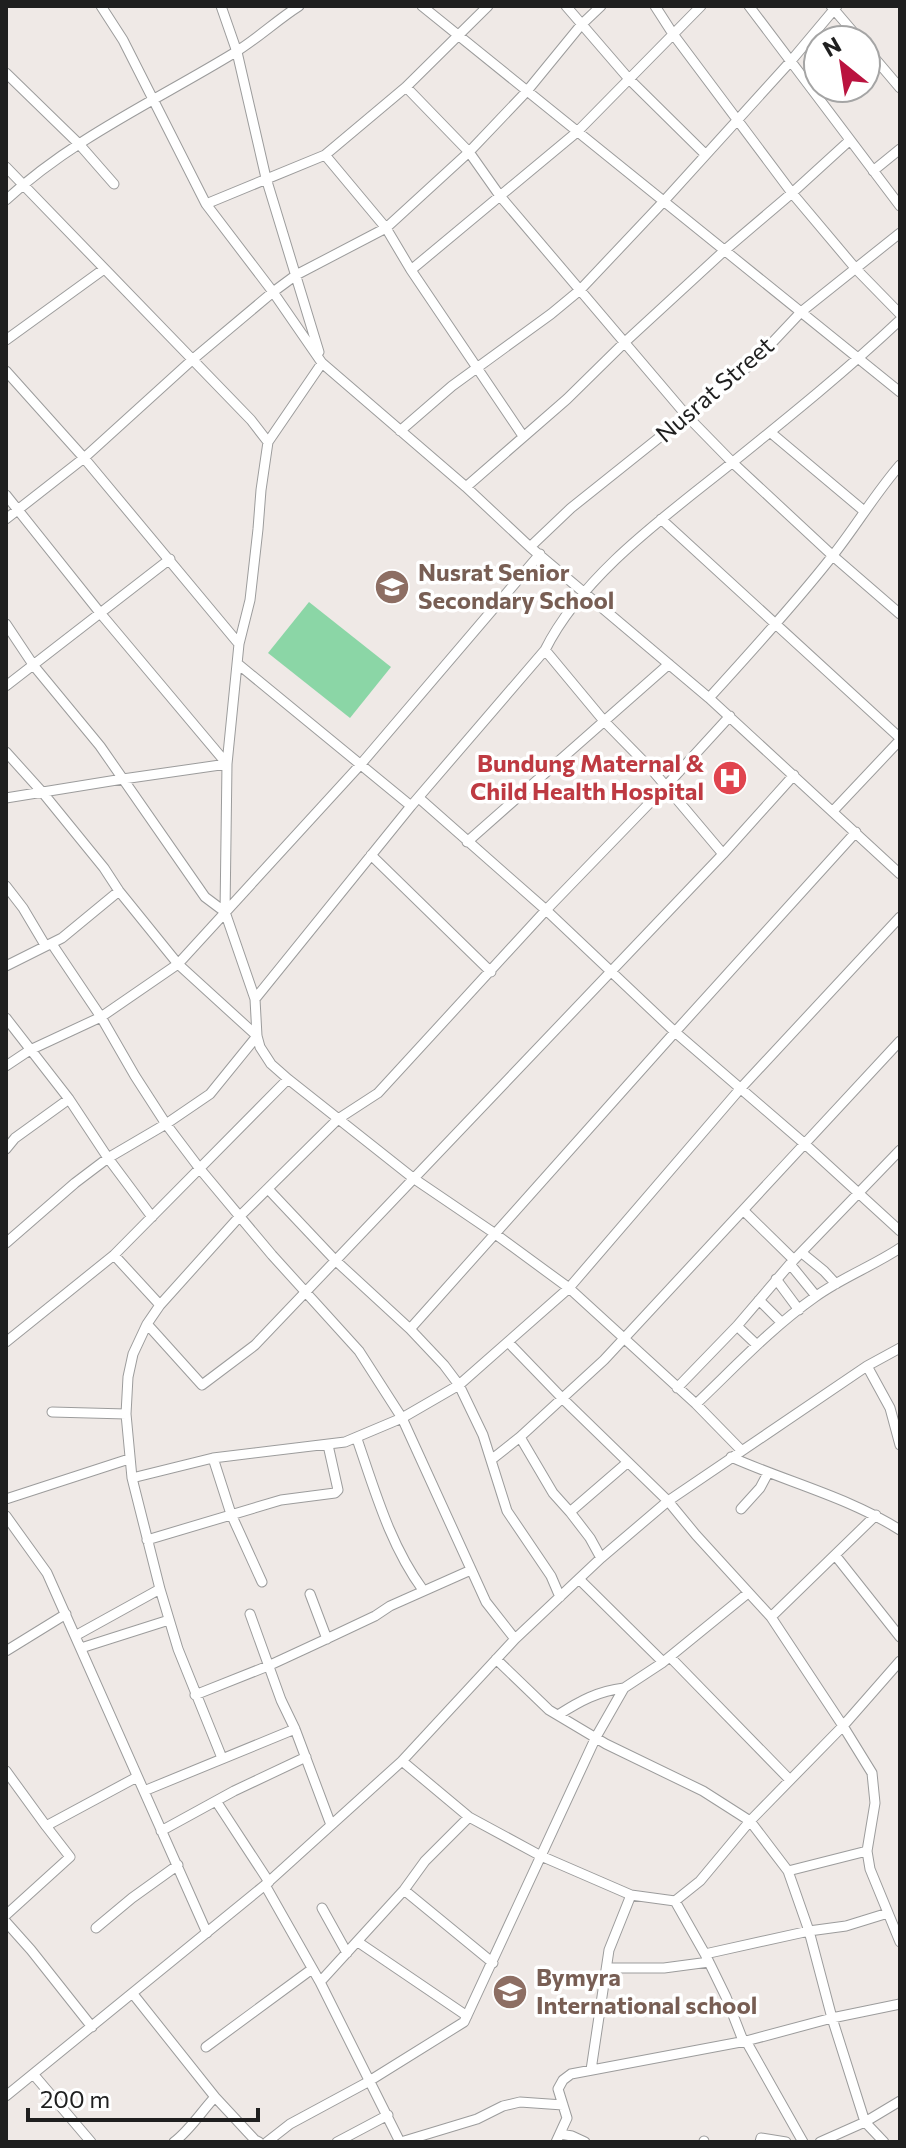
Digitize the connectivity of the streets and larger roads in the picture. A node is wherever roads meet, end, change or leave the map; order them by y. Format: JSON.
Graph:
{"nodes":[{"id":1,"x":101,"y":6,"type":"edge"},
{"id":2,"x":221,"y":6,"type":"edge"},
{"id":3,"x":299,"y":6,"type":"edge"},
{"id":4,"x":422,"y":6,"type":"edge"},
{"id":5,"x":488,"y":6,"type":"edge"},
{"id":6,"x":566,"y":6,"type":"edge"},
{"id":7,"x":601,"y":6,"type":"edge"},
{"id":8,"x":655,"y":6,"type":"edge"},
{"id":9,"x":701,"y":6,"type":"edge"},
{"id":10,"x":749,"y":6,"type":"edge"},
{"id":11,"x":834,"y":7,"type":"edge"},
{"id":12,"x":847,"y":24,"type":"edge"},
{"id":13,"x":581,"y":25,"type":"junction"},
{"id":14,"x":673,"y":34,"type":"junction"},
{"id":15,"x":458,"y":35,"type":"junction"},
{"id":16,"x":237,"y":52,"type":"junction"},
{"id":17,"x":790,"y":62,"type":"junction"},
{"id":18,"x":882,"y":66,"type":"edge"},
{"id":19,"x":6,"y":73,"type":"edge"},
{"id":20,"x":629,"y":79,"type":"junction"},
{"id":21,"x":899,"y":85,"type":"edge"},
{"id":22,"x":406,"y":87,"type":"junction"},
{"id":23,"x":527,"y":91,"type":"junction"},
{"id":24,"x":152,"y":100,"type":"junction"},
{"id":25,"x":737,"y":118,"type":"junction"},
{"id":26,"x":577,"y":132,"type":"junction"},
{"id":27,"x":849,"y":141,"type":"junction"},
{"id":28,"x":79,"y":144,"type":"junction"},
{"id":29,"x":900,"y":149,"type":"edge"},
{"id":30,"x":469,"y":152,"type":"junction"},
{"id":31,"x":705,"y":154,"type":"junction"},
{"id":32,"x":325,"y":155,"type":"junction"},
{"id":33,"x":6,"y":167,"type":"edge"},
{"id":34,"x":873,"y":171,"type":"junction"},
{"id":35,"x":266,"y":178,"type":"junction"},
{"id":36,"x":24,"y":184,"type":"junction"},
{"id":37,"x":114,"y":184,"type":"dead end"},
{"id":38,"x":792,"y":193,"type":"junction"},
{"id":39,"x":500,"y":196,"type":"junction"},
{"id":40,"x":6,"y":200,"type":"edge"},
{"id":41,"x":664,"y":201,"type":"junction"},
{"id":42,"x":206,"y":204,"type":"junction"},
{"id":43,"x":900,"y":206,"type":"edge"},
{"id":44,"x":386,"y":228,"type":"junction"},
{"id":45,"x":900,"y":233,"type":"edge"},
{"id":46,"x":725,"y":250,"type":"junction"},
{"id":47,"x":104,"y":269,"type":"junction"},
{"id":48,"x":856,"y":269,"type":"junction"},
{"id":49,"x":411,"y":270,"type":"junction"},
{"id":50,"x":296,"y":275,"type":"junction"},
{"id":51,"x":580,"y":290,"type":"junction"},
{"id":52,"x":273,"y":292,"type":"junction"},
{"id":53,"x":801,"y":312,"type":"junction"},
{"id":54,"x":900,"y":314,"type":"edge"},
{"id":55,"x":900,"y":320,"type":"edge"},
{"id":56,"x":6,"y":340,"type":"edge"},
{"id":57,"x":625,"y":342,"type":"junction"},
{"id":58,"x":858,"y":359,"type":"junction"},
{"id":59,"x":192,"y":360,"type":"junction"},
{"id":60,"x":322,"y":363,"type":"junction"},
{"id":61,"x":477,"y":368,"type":"junction"},
{"id":62,"x":6,"y":371,"type":"edge"},
{"id":63,"x":900,"y":392,"type":"edge"},
{"id":64,"x":687,"y":416,"type":"junction"},
{"id":65,"x":400,"y":431,"type":"junction"},
{"id":66,"x":770,"y":432,"type":"junction"},
{"id":67,"x":523,"y":436,"type":"junction"},
{"id":68,"x":268,"y":442,"type":"junction"},
{"id":69,"x":84,"y":458,"type":"junction"},
{"id":70,"x":733,"y":463,"type":"junction"},
{"id":71,"x":900,"y":465,"type":"edge"},
{"id":72,"x":466,"y":487,"type":"junction"},
{"id":73,"x":6,"y":495,"type":"edge"},
{"id":74,"x":18,"y":509,"type":"junction"},
{"id":75,"x":864,"y":511,"type":"junction"},
{"id":76,"x":6,"y":519,"type":"edge"},
{"id":77,"x":661,"y":519,"type":"junction"},
{"id":78,"x":530,"y":547,"type":"junction"},
{"id":79,"x":540,"y":554,"type":"junction"},
{"id":80,"x":833,"y":556,"type":"junction"},
{"id":81,"x":170,"y":559,"type":"junction"},
{"id":82,"x":584,"y":591,"type":"junction"},
{"id":83,"x":101,"y":614,"type":"junction"},
{"id":84,"x":900,"y":614,"type":"edge"},
{"id":85,"x":6,"y":624,"type":"edge"},
{"id":86,"x":776,"y":624,"type":"junction"},
{"id":87,"x":239,"y":644,"type":"junction"},
{"id":88,"x":545,"y":650,"type":"junction"},
{"id":89,"x":238,"y":664,"type":"junction"},
{"id":90,"x":669,"y":664,"type":"junction"},
{"id":91,"x":34,"y":666,"type":"junction"},
{"id":92,"x":6,"y":686,"type":"edge"},
{"id":93,"x":709,"y":698,"type":"junction"},
{"id":94,"x":730,"y":716,"type":"junction"},
{"id":95,"x":604,"y":721,"type":"junction"},
{"id":96,"x":900,"y":739,"type":"edge"},
{"id":97,"x":6,"y":752,"type":"edge"},
{"id":98,"x":227,"y":764,"type":"junction"},
{"id":99,"x":361,"y":764,"type":"junction"},
{"id":100,"x":794,"y":775,"type":"junction"},
{"id":101,"x":123,"y":779,"type":"junction"},
{"id":102,"x":666,"y":786,"type":"junction"},
{"id":103,"x":43,"y":793,"type":"junction"},
{"id":104,"x":6,"y":798,"type":"edge"},
{"id":105,"x":415,"y":802,"type":"junction"},
{"id":106,"x":833,"y":811,"type":"junction"},
{"id":107,"x":856,"y":832,"type":"junction"},
{"id":108,"x":467,"y":842,"type":"junction"},
{"id":109,"x":723,"y":854,"type":"junction"},
{"id":110,"x":371,"y":855,"type":"junction"},
{"id":111,"x":899,"y":870,"type":"edge"},
{"id":112,"x":6,"y":886,"type":"edge"},
{"id":113,"x":119,"y":891,"type":"junction"},
{"id":114,"x":546,"y":910,"type":"junction"},
{"id":115,"x":225,"y":912,"type":"junction"},
{"id":116,"x":900,"y":917,"type":"edge"},
{"id":117,"x":48,"y":944,"type":"junction"},
{"id":118,"x":178,"y":964,"type":"junction"},
{"id":119,"x":6,"y":966,"type":"edge"},
{"id":120,"x":611,"y":971,"type":"junction"},
{"id":121,"x":491,"y":972,"type":"junction"},
{"id":122,"x":255,"y":999,"type":"junction"},
{"id":123,"x":101,"y":1017,"type":"junction"},
{"id":124,"x":6,"y":1018,"type":"edge"},
{"id":125,"x":675,"y":1032,"type":"junction"},
{"id":126,"x":257,"y":1036,"type":"junction"},
{"id":127,"x":900,"y":1041,"type":"edge"},
{"id":128,"x":30,"y":1050,"type":"junction"},
{"id":129,"x":6,"y":1066,"type":"edge"},
{"id":130,"x":288,"y":1079,"type":"junction"},
{"id":131,"x":740,"y":1089,"type":"junction"},
{"id":132,"x":69,"y":1099,"type":"junction"},
{"id":133,"x":338,"y":1119,"type":"junction"},
{"id":134,"x":166,"y":1124,"type":"junction"},
{"id":135,"x":806,"y":1145,"type":"junction"},
{"id":136,"x":6,"y":1149,"type":"edge"},
{"id":137,"x":900,"y":1150,"type":"edge"},
{"id":138,"x":108,"y":1158,"type":"junction"},
{"id":139,"x":200,"y":1169,"type":"junction"},
{"id":140,"x":413,"y":1178,"type":"junction"},
{"id":141,"x":268,"y":1189,"type":"junction"},
{"id":142,"x":860,"y":1193,"type":"junction"},
{"id":143,"x":744,"y":1211,"type":"junction"},
{"id":144,"x":240,"y":1216,"type":"junction"},
{"id":145,"x":152,"y":1217,"type":"junction"},
{"id":146,"x":900,"y":1231,"type":"edge"},
{"id":147,"x":494,"y":1233,"type":"junction"},
{"id":148,"x":6,"y":1243,"type":"edge"},
{"id":149,"x":900,"y":1248,"type":"edge"},
{"id":150,"x":114,"y":1255,"type":"junction"},
{"id":151,"x":795,"y":1259,"type":"junction"},
{"id":152,"x":335,"y":1260,"type":"junction"},
{"id":153,"x":776,"y":1279,"type":"junction"},
{"id":154,"x":836,"y":1284,"type":"junction"},
{"id":155,"x":569,"y":1288,"type":"junction"},
{"id":156,"x":305,"y":1293,"type":"junction"},
{"id":157,"x":816,"y":1296,"type":"junction"},
{"id":158,"x":759,"y":1300,"type":"junction"},
{"id":159,"x":160,"y":1305,"type":"junction"},
{"id":160,"x":799,"y":1310,"type":"junction"},
{"id":161,"x":781,"y":1322,"type":"junction"},
{"id":162,"x":147,"y":1324,"type":"junction"},
{"id":163,"x":737,"y":1326,"type":"junction"},
{"id":164,"x":410,"y":1329,"type":"junction"},
{"id":165,"x":624,"y":1339,"type":"junction"},
{"id":166,"x":6,"y":1342,"type":"edge"},
{"id":167,"x":508,"y":1342,"type":"junction"},
{"id":168,"x":757,"y":1345,"type":"junction"},
{"id":169,"x":900,"y":1348,"type":"edge"},
{"id":170,"x":867,"y":1366,"type":"junction"},
{"id":171,"x":459,"y":1385,"type":"junction"},
{"id":172,"x":677,"y":1388,"type":"junction"},
{"id":173,"x":563,"y":1399,"type":"junction"},
{"id":174,"x":696,"y":1404,"type":"junction"},
{"id":175,"x":895,"y":1407,"type":"edge"},
{"id":176,"x":52,"y":1412,"type":"dead end"},
{"id":177,"x":126,"y":1414,"type":"junction"},
{"id":178,"x":402,"y":1418,"type":"junction"},
{"id":179,"x":520,"y":1437,"type":"junction"},
{"id":180,"x":357,"y":1439,"type":"junction"},
{"id":181,"x":328,"y":1445,"type":"junction"},
{"id":182,"x":900,"y":1445,"type":"edge"},
{"id":183,"x":741,"y":1450,"type":"junction"},
{"id":184,"x":731,"y":1457,"type":"junction"},
{"id":185,"x":213,"y":1458,"type":"junction"},
{"id":186,"x":129,"y":1459,"type":"junction"},
{"id":187,"x":491,"y":1460,"type":"junction"},
{"id":188,"x":628,"y":1462,"type":"junction"},
{"id":189,"x":768,"y":1473,"type":"junction"},
{"id":190,"x":132,"y":1478,"type":"junction"},
{"id":191,"x":6,"y":1499,"type":"edge"},
{"id":192,"x":668,"y":1501,"type":"junction"},
{"id":193,"x":741,"y":1509,"type":"dead end"},
{"id":194,"x":570,"y":1512,"type":"junction"},
{"id":195,"x":231,"y":1514,"type":"junction"},
{"id":196,"x":876,"y":1515,"type":"junction"},
{"id":197,"x":6,"y":1516,"type":"edge"},
{"id":198,"x":900,"y":1530,"type":"edge"},
{"id":199,"x":147,"y":1540,"type":"junction"},
{"id":200,"x":835,"y":1555,"type":"junction"},
{"id":201,"x":601,"y":1558,"type":"junction"},
{"id":202,"x":471,"y":1570,"type":"junction"},
{"id":203,"x":579,"y":1579,"type":"junction"},
{"id":204,"x":262,"y":1582,"type":"dead end"},
{"id":205,"x":160,"y":1589,"type":"junction"},
{"id":206,"x":423,"y":1590,"type":"junction"},
{"id":207,"x":748,"y":1593,"type":"junction"},
{"id":208,"x":310,"y":1594,"type":"dead end"},
{"id":209,"x":560,"y":1597,"type":"junction"},
{"id":210,"x":66,"y":1614,"type":"junction"},
{"id":211,"x":250,"y":1614,"type":"dead end"},
{"id":212,"x":771,"y":1617,"type":"junction"},
{"id":213,"x":169,"y":1620,"type":"junction"},
{"id":214,"x":75,"y":1636,"type":"junction"},
{"id":215,"x":900,"y":1637,"type":"edge"},
{"id":216,"x":327,"y":1639,"type":"junction"},
{"id":217,"x":515,"y":1639,"type":"junction"},
{"id":218,"x":8,"y":1646,"type":"edge"},
{"id":219,"x":81,"y":1648,"type":"junction"},
{"id":220,"x":496,"y":1659,"type":"junction"},
{"id":221,"x":667,"y":1659,"type":"junction"},
{"id":222,"x":900,"y":1661,"type":"edge"},
{"id":223,"x":268,"y":1666,"type":"junction"},
{"id":224,"x":624,"y":1688,"type":"junction"},
{"id":225,"x":195,"y":1695,"type":"junction"},
{"id":226,"x":558,"y":1715,"type":"junction"},
{"id":227,"x":843,"y":1726,"type":"junction"},
{"id":228,"x":295,"y":1729,"type":"junction"},
{"id":229,"x":596,"y":1737,"type":"junction"},
{"id":230,"x":306,"y":1757,"type":"junction"},
{"id":231,"x":222,"y":1758,"type":"junction"},
{"id":232,"x":402,"y":1761,"type":"junction"},
{"id":233,"x":6,"y":1771,"type":"edge"},
{"id":234,"x":137,"y":1777,"type":"junction"},
{"id":235,"x":790,"y":1780,"type":"junction"},
{"id":236,"x":144,"y":1791,"type":"junction"},
{"id":237,"x":216,"y":1801,"type":"junction"},
{"id":238,"x":469,"y":1817,"type":"junction"},
{"id":239,"x":750,"y":1821,"type":"junction"},
{"id":240,"x":331,"y":1825,"type":"junction"},
{"id":241,"x":46,"y":1826,"type":"junction"},
{"id":242,"x":161,"y":1831,"type":"junction"},
{"id":243,"x":867,"y":1851,"type":"junction"},
{"id":244,"x":541,"y":1856,"type":"junction"},
{"id":245,"x":178,"y":1865,"type":"junction"},
{"id":246,"x":788,"y":1871,"type":"junction"},
{"id":247,"x":267,"y":1884,"type":"junction"},
{"id":248,"x":404,"y":1890,"type":"junction"},
{"id":249,"x":631,"y":1895,"type":"junction"},
{"id":250,"x":675,"y":1901,"type":"junction"},
{"id":251,"x":322,"y":1908,"type":"dead end"},
{"id":252,"x":888,"y":1913,"type":"junction"},
{"id":253,"x":6,"y":1915,"type":"edge"},
{"id":254,"x":6,"y":1922,"type":"edge"},
{"id":255,"x":96,"y":1928,"type":"dead end"},
{"id":256,"x":897,"y":1930,"type":"edge"},
{"id":257,"x":809,"y":1931,"type":"junction"},
{"id":258,"x":207,"y":1933,"type":"junction"},
{"id":259,"x":358,"y":1942,"type":"junction"},
{"id":260,"x":900,"y":1942,"type":"edge"},
{"id":261,"x":347,"y":1953,"type":"junction"},
{"id":262,"x":707,"y":1958,"type":"junction"},
{"id":263,"x":493,"y":1963,"type":"junction"},
{"id":264,"x":607,"y":1968,"type":"junction"},
{"id":265,"x":312,"y":1969,"type":"junction"},
{"id":266,"x":320,"y":1982,"type":"junction"},
{"id":267,"x":133,"y":1994,"type":"junction"},
{"id":268,"x":900,"y":2004,"type":"edge"},
{"id":269,"x":467,"y":2016,"type":"junction"},
{"id":270,"x":832,"y":2018,"type":"junction"},
{"id":271,"x":92,"y":2027,"type":"junction"},
{"id":272,"x":746,"y":2041,"type":"junction"},
{"id":273,"x":206,"y":2047,"type":"dead end"},
{"id":274,"x":591,"y":2070,"type":"junction"},
{"id":275,"x":34,"y":2075,"type":"junction"},
{"id":276,"x":370,"y":2081,"type":"junction"},
{"id":277,"x":6,"y":2096,"type":"edge"},
{"id":278,"x":215,"y":2097,"type":"junction"},
{"id":279,"x":900,"y":2101,"type":"edge"},
{"id":280,"x":563,"y":2105,"type":"junction"},
{"id":281,"x":388,"y":2115,"type":"junction"},
{"id":282,"x":865,"y":2122,"type":"junction"},
{"id":283,"x":558,"y":2138,"type":"edge"},
{"id":284,"x":91,"y":2142,"type":"edge"},
{"id":285,"x":174,"y":2142,"type":"edge"},
{"id":286,"x":259,"y":2142,"type":"edge"},
{"id":287,"x":267,"y":2142,"type":"edge"},
{"id":288,"x":337,"y":2142,"type":"edge"},
{"id":289,"x":401,"y":2142,"type":"edge"},
{"id":290,"x":585,"y":2142,"type":"edge"},
{"id":291,"x":760,"y":2142,"type":"edge"},
{"id":292,"x":786,"y":2142,"type":"edge"},
{"id":293,"x":803,"y":2142,"type":"edge"},
{"id":294,"x":820,"y":2142,"type":"edge"},
{"id":295,"x":884,"y":2142,"type":"edge"}],
"edges":[{"from":1,"to":24,"type":"street"},
{"from":2,"to":16,"type":"street"},
{"from":3,"to":16,"type":"street"},
{"from":4,"to":15,"type":"street"},
{"from":5,"to":15,"type":"street"},
{"from":6,"to":13,"type":"street"},
{"from":7,"to":13,"type":"street"},
{"from":8,"to":14,"type":"street"},
{"from":9,"to":14,"type":"street"},
{"from":10,"to":17,"type":"street"},
{"from":11,"to":12,"type":"street"},
{"from":11,"to":17,"type":"street"},
{"from":13,"to":20,"type":"street"},
{"from":13,"to":23,"type":"street"},
{"from":14,"to":20,"type":"street"},
{"from":14,"to":25,"type":"street"},
{"from":15,"to":22,"type":"street"},
{"from":15,"to":23,"type":"street"},
{"from":16,"to":24,"type":"street"},
{"from":16,"to":35,"type":"street"},
{"from":17,"to":25,"type":"street"},
{"from":17,"to":27,"type":"street"},
{"from":18,"to":21,"type":"street"},
{"from":19,"to":28,"type":"street"},
{"from":20,"to":26,"type":"street"},
{"from":20,"to":31,"type":"street"},
{"from":22,"to":30,"type":"street"},
{"from":22,"to":32,"type":"street"},
{"from":23,"to":26,"type":"street"},
{"from":23,"to":30,"type":"street"},
{"from":24,"to":28,"type":"street"},
{"from":24,"to":42,"type":"street"},
{"from":25,"to":31,"type":"street"},
{"from":25,"to":38,"type":"street"},
{"from":26,"to":39,"type":"street"},
{"from":26,"to":41,"type":"street"},
{"from":27,"to":34,"type":"street"},
{"from":27,"to":38,"type":"street"},
{"from":28,"to":36,"type":"street"},
{"from":28,"to":37,"type":"street"},
{"from":29,"to":34,"type":"street"},
{"from":30,"to":39,"type":"street"},
{"from":30,"to":44,"type":"street"},
{"from":31,"to":41,"type":"street"},
{"from":32,"to":35,"type":"street"},
{"from":32,"to":44,"type":"street"},
{"from":33,"to":36,"type":"street"},
{"from":34,"to":43,"type":"street"},
{"from":35,"to":42,"type":"street"},
{"from":35,"to":50,"type":"street"},
{"from":36,"to":40,"type":"street"},
{"from":36,"to":47,"type":"street"},
{"from":38,"to":46,"type":"street"},
{"from":38,"to":48,"type":"street"},
{"from":39,"to":49,"type":"street"},
{"from":39,"to":51,"type":"street"},
{"from":41,"to":46,"type":"street"},
{"from":41,"to":51,"type":"street"},
{"from":42,"to":52,"type":"street"},
{"from":44,"to":49,"type":"street"},
{"from":44,"to":50,"type":"street"},
{"from":45,"to":48,"type":"street","name":"Nusrat Street"},
{"from":46,"to":53,"type":"street"},
{"from":46,"to":57,"type":"street"},
{"from":47,"to":56,"type":"street"},
{"from":47,"to":59,"type":"street"},
{"from":48,"to":53,"type":"street","name":"Nusrat Street"},
{"from":48,"to":54,"type":"street"},
{"from":49,"to":61,"type":"street"},
{"from":50,"to":52,"type":"street"},
{"from":50,"to":60,"type":"street"},
{"from":51,"to":57,"type":"street"},
{"from":51,"to":61,"type":"street"},
{"from":52,"to":59,"type":"street"},
{"from":52,"to":60,"type":"street"},
{"from":53,"to":58,"type":"street"},
{"from":53,"to":64,"type":"street","name":"Nusrat Street"},
{"from":55,"to":58,"type":"street"},
{"from":57,"to":64,"type":"street"},
{"from":57,"to":67,"type":"street"},
{"from":58,"to":63,"type":"street"},
{"from":58,"to":66,"type":"street"},
{"from":59,"to":68,"type":"street"},
{"from":59,"to":69,"type":"street"},
{"from":60,"to":65,"type":"street"},
{"from":60,"to":68,"type":"street"},
{"from":61,"to":65,"type":"street"},
{"from":61,"to":67,"type":"street"},
{"from":62,"to":69,"type":"street"},
{"from":64,"to":70,"type":"street"},
{"from":64,"to":78,"type":"street","name":"Nusrat Street"},
{"from":65,"to":72,"type":"street"},
{"from":66,"to":70,"type":"street"},
{"from":66,"to":75,"type":"street"},
{"from":67,"to":72,"type":"street"},
{"from":68,"to":87,"type":"street"},
{"from":69,"to":74,"type":"street"},
{"from":69,"to":81,"type":"street"},
{"from":70,"to":77,"type":"street"},
{"from":70,"to":80,"type":"street"},
{"from":71,"to":75,"type":"street"},
{"from":72,"to":78,"type":"street"},
{"from":73,"to":74,"type":"street"},
{"from":74,"to":76,"type":"street"},
{"from":74,"to":83,"type":"street"},
{"from":75,"to":80,"type":"street"},
{"from":77,"to":82,"type":"street"},
{"from":77,"to":86,"type":"street"},
{"from":78,"to":79,"type":"street"},
{"from":79,"to":82,"type":"street"},
{"from":79,"to":99,"type":"street"},
{"from":80,"to":84,"type":"street"},
{"from":80,"to":86,"type":"street"},
{"from":81,"to":83,"type":"street"},
{"from":81,"to":87,"type":"street"},
{"from":82,"to":88,"type":"street"},
{"from":82,"to":90,"type":"street"},
{"from":83,"to":91,"type":"street"},
{"from":83,"to":98,"type":"street"},
{"from":85,"to":91,"type":"street"},
{"from":86,"to":93,"type":"street"},
{"from":86,"to":96,"type":"street"},
{"from":87,"to":89,"type":"street"},
{"from":88,"to":95,"type":"street"},
{"from":88,"to":105,"type":"street"},
{"from":89,"to":98,"type":"street"},
{"from":89,"to":99,"type":"street"},
{"from":90,"to":93,"type":"street"},
{"from":90,"to":95,"type":"street"},
{"from":91,"to":92,"type":"street"},
{"from":91,"to":101,"type":"street"},
{"from":93,"to":94,"type":"street"},
{"from":94,"to":100,"type":"street"},
{"from":94,"to":102,"type":"street"},
{"from":95,"to":102,"type":"street"},
{"from":95,"to":108,"type":"street"},
{"from":96,"to":106,"type":"street"},
{"from":97,"to":103,"type":"street"},
{"from":98,"to":101,"type":"street"},
{"from":98,"to":115,"type":"street"},
{"from":99,"to":105,"type":"street"},
{"from":99,"to":115,"type":"street"},
{"from":100,"to":106,"type":"street"},
{"from":100,"to":109,"type":"street"},
{"from":101,"to":103,"type":"street"},
{"from":101,"to":115,"type":"street"},
{"from":102,"to":109,"type":"street"},
{"from":102,"to":114,"type":"street"},
{"from":103,"to":104,"type":"street"},
{"from":103,"to":113,"type":"street"},
{"from":105,"to":108,"type":"street"},
{"from":105,"to":110,"type":"street"},
{"from":106,"to":107,"type":"street"},
{"from":107,"to":111,"type":"street"},
{"from":107,"to":125,"type":"street"},
{"from":108,"to":114,"type":"street"},
{"from":109,"to":120,"type":"street"},
{"from":110,"to":121,"type":"street"},
{"from":110,"to":122,"type":"street"},
{"from":112,"to":117,"type":"street"},
{"from":113,"to":117,"type":"street"},
{"from":113,"to":118,"type":"street"},
{"from":114,"to":120,"type":"street"},
{"from":114,"to":121,"type":"street"},
{"from":115,"to":118,"type":"street"},
{"from":115,"to":122,"type":"street"},
{"from":116,"to":131,"type":"street"},
{"from":117,"to":119,"type":"street"},
{"from":117,"to":123,"type":"street"},
{"from":118,"to":123,"type":"street"},
{"from":118,"to":126,"type":"street"},
{"from":120,"to":125,"type":"street"},
{"from":120,"to":140,"type":"street"},
{"from":121,"to":133,"type":"street"},
{"from":122,"to":126,"type":"street"},
{"from":123,"to":128,"type":"street"},
{"from":123,"to":134,"type":"street"},
{"from":124,"to":128,"type":"street"},
{"from":125,"to":131,"type":"street"},
{"from":125,"to":147,"type":"street"},
{"from":126,"to":130,"type":"street"},
{"from":126,"to":134,"type":"street"},
{"from":127,"to":135,"type":"street"},
{"from":128,"to":129,"type":"street"},
{"from":128,"to":132,"type":"street"},
{"from":130,"to":133,"type":"street"},
{"from":130,"to":139,"type":"street"},
{"from":131,"to":135,"type":"street"},
{"from":131,"to":155,"type":"street"},
{"from":132,"to":136,"type":"street"},
{"from":132,"to":138,"type":"street"},
{"from":133,"to":140,"type":"street"},
{"from":133,"to":141,"type":"street"},
{"from":134,"to":138,"type":"street"},
{"from":134,"to":139,"type":"street"},
{"from":135,"to":142,"type":"street"},
{"from":135,"to":143,"type":"street"},
{"from":137,"to":142,"type":"street"},
{"from":138,"to":145,"type":"street"},
{"from":138,"to":148,"type":"street"},
{"from":139,"to":144,"type":"street"},
{"from":139,"to":145,"type":"street"},
{"from":140,"to":147,"type":"street"},
{"from":140,"to":152,"type":"street"},
{"from":141,"to":144,"type":"street"},
{"from":141,"to":152,"type":"street"},
{"from":142,"to":146,"type":"street"},
{"from":142,"to":151,"type":"street"},
{"from":143,"to":151,"type":"street"},
{"from":143,"to":165,"type":"street"},
{"from":144,"to":156,"type":"street"},
{"from":144,"to":159,"type":"street"},
{"from":145,"to":150,"type":"street"},
{"from":147,"to":155,"type":"street"},
{"from":147,"to":164,"type":"street"},
{"from":149,"to":154,"type":"street"},
{"from":150,"to":159,"type":"street"},
{"from":150,"to":166,"type":"street"},
{"from":151,"to":153,"type":"street"},
{"from":151,"to":154,"type":"street"},
{"from":151,"to":157,"type":"street"},
{"from":152,"to":156,"type":"street"},
{"from":152,"to":164,"type":"street"},
{"from":153,"to":158,"type":"street"},
{"from":153,"to":160,"type":"street"},
{"from":154,"to":157,"type":"street"},
{"from":155,"to":165,"type":"street"},
{"from":155,"to":167,"type":"street"},
{"from":156,"to":162,"type":"street"},
{"from":156,"to":178,"type":"street"},
{"from":157,"to":160,"type":"street"},
{"from":158,"to":161,"type":"street"},
{"from":158,"to":163,"type":"street"},
{"from":159,"to":162,"type":"street"},
{"from":160,"to":161,"type":"street"},
{"from":161,"to":168,"type":"street"},
{"from":162,"to":177,"type":"street"},
{"from":163,"to":168,"type":"street"},
{"from":163,"to":172,"type":"street"},
{"from":164,"to":171,"type":"street"},
{"from":165,"to":172,"type":"street"},
{"from":165,"to":173,"type":"street"},
{"from":167,"to":171,"type":"street"},
{"from":167,"to":173,"type":"street"},
{"from":168,"to":174,"type":"street"},
{"from":169,"to":170,"type":"street"},
{"from":170,"to":175,"type":"street"},
{"from":170,"to":183,"type":"street"},
{"from":171,"to":178,"type":"street"},
{"from":171,"to":187,"type":"street"},
{"from":172,"to":174,"type":"street"},
{"from":173,"to":179,"type":"street"},
{"from":173,"to":188,"type":"street"},
{"from":174,"to":183,"type":"street"},
{"from":175,"to":182,"type":"street"},
{"from":176,"to":177,"type":"street"},
{"from":177,"to":186,"type":"street"},
{"from":178,"to":180,"type":"street"},
{"from":178,"to":202,"type":"street"},
{"from":179,"to":187,"type":"street"},
{"from":179,"to":194,"type":"street"},
{"from":180,"to":181,"type":"street"},
{"from":180,"to":206,"type":"street"},
{"from":181,"to":185,"type":"street"},
{"from":181,"to":195,"type":"street"},
{"from":183,"to":184,"type":"street"},
{"from":184,"to":189,"type":"street"},
{"from":184,"to":192,"type":"street"},
{"from":185,"to":190,"type":"street"},
{"from":185,"to":195,"type":"street"},
{"from":186,"to":190,"type":"street"},
{"from":186,"to":191,"type":"street"},
{"from":187,"to":209,"type":"street"},
{"from":188,"to":192,"type":"street"},
{"from":188,"to":194,"type":"street"},
{"from":189,"to":193,"type":"street"},
{"from":189,"to":196,"type":"street"},
{"from":190,"to":199,"type":"street"},
{"from":192,"to":201,"type":"street"},
{"from":192,"to":207,"type":"street"},
{"from":194,"to":201,"type":"street"},
{"from":195,"to":199,"type":"street"},
{"from":195,"to":204,"type":"street"},
{"from":196,"to":198,"type":"street"},
{"from":196,"to":200,"type":"street"},
{"from":197,"to":210,"type":"street"},
{"from":199,"to":205,"type":"street"},
{"from":200,"to":212,"type":"street"},
{"from":200,"to":215,"type":"street"},
{"from":201,"to":203,"type":"street"},
{"from":202,"to":206,"type":"street"},
{"from":202,"to":217,"type":"street"},
{"from":203,"to":209,"type":"street"},
{"from":203,"to":221,"type":"street"},
{"from":205,"to":213,"type":"street"},
{"from":205,"to":214,"type":"street"},
{"from":206,"to":216,"type":"street"},
{"from":207,"to":212,"type":"street"},
{"from":207,"to":221,"type":"street"},
{"from":208,"to":216,"type":"street"},
{"from":209,"to":217,"type":"street"},
{"from":210,"to":214,"type":"street"},
{"from":210,"to":218,"type":"street"},
{"from":211,"to":223,"type":"street"},
{"from":212,"to":227,"type":"street"},
{"from":213,"to":219,"type":"street"},
{"from":213,"to":225,"type":"street"},
{"from":214,"to":219,"type":"street"},
{"from":216,"to":223,"type":"street"},
{"from":217,"to":220,"type":"street"},
{"from":219,"to":234,"type":"street"},
{"from":220,"to":226,"type":"street"},
{"from":220,"to":232,"type":"street"},
{"from":221,"to":224,"type":"street"},
{"from":221,"to":235,"type":"street"},
{"from":222,"to":227,"type":"street"},
{"from":223,"to":225,"type":"street"},
{"from":223,"to":228,"type":"street"},
{"from":224,"to":226,"type":"street"},
{"from":224,"to":229,"type":"street"},
{"from":225,"to":231,"type":"street"},
{"from":226,"to":229,"type":"street"},
{"from":227,"to":235,"type":"street"},
{"from":227,"to":243,"type":"street"},
{"from":228,"to":230,"type":"street"},
{"from":228,"to":231,"type":"street"},
{"from":229,"to":239,"type":"street"},
{"from":229,"to":244,"type":"street"},
{"from":230,"to":237,"type":"street"},
{"from":230,"to":240,"type":"street"},
{"from":231,"to":236,"type":"street"},
{"from":232,"to":238,"type":"street"},
{"from":232,"to":240,"type":"street"},
{"from":233,"to":241,"type":"street"},
{"from":234,"to":236,"type":"street"},
{"from":234,"to":241,"type":"street"},
{"from":235,"to":239,"type":"street"},
{"from":236,"to":242,"type":"street"},
{"from":237,"to":242,"type":"street"},
{"from":237,"to":247,"type":"street"},
{"from":238,"to":244,"type":"street"},
{"from":238,"to":248,"type":"street"},
{"from":239,"to":246,"type":"street"},
{"from":239,"to":250,"type":"street"},
{"from":240,"to":247,"type":"street"},
{"from":241,"to":253,"type":"street"},
{"from":242,"to":245,"type":"street"},
{"from":243,"to":246,"type":"street"},
{"from":243,"to":252,"type":"street"},
{"from":244,"to":249,"type":"street"},
{"from":244,"to":263,"type":"street"},
{"from":245,"to":255,"type":"street"},
{"from":245,"to":258,"type":"street"},
{"from":246,"to":257,"type":"street"},
{"from":247,"to":258,"type":"street"},
{"from":247,"to":265,"type":"street"},
{"from":248,"to":259,"type":"street"},
{"from":248,"to":263,"type":"street"},
{"from":249,"to":250,"type":"street"},
{"from":249,"to":264,"type":"street"},
{"from":250,"to":262,"type":"street"},
{"from":251,"to":261,"type":"street"},
{"from":252,"to":256,"type":"street"},
{"from":252,"to":257,"type":"street"},
{"from":254,"to":271,"type":"street"},
{"from":256,"to":260,"type":"street"},
{"from":257,"to":262,"type":"street"},
{"from":257,"to":270,"type":"street"},
{"from":258,"to":267,"type":"street"},
{"from":259,"to":261,"type":"street"},
{"from":259,"to":269,"type":"street"},
{"from":261,"to":266,"type":"street"},
{"from":262,"to":264,"type":"street"},
{"from":262,"to":272,"type":"street"},
{"from":263,"to":269,"type":"street"},
{"from":264,"to":274,"type":"street"},
{"from":265,"to":266,"type":"street"},
{"from":265,"to":273,"type":"street"},
{"from":266,"to":276,"type":"street"},
{"from":267,"to":271,"type":"street"},
{"from":267,"to":278,"type":"street"},
{"from":268,"to":270,"type":"street"},
{"from":269,"to":276,"type":"street"},
{"from":270,"to":272,"type":"street"},
{"from":270,"to":282,"type":"street"},
{"from":271,"to":275,"type":"street"},
{"from":272,"to":274,"type":"street"},
{"from":272,"to":293,"type":"street"},
{"from":274,"to":280,"type":"street"},
{"from":275,"to":277,"type":"street"},
{"from":275,"to":284,"type":"street"},
{"from":276,"to":281,"type":"street"},
{"from":276,"to":287,"type":"street"},
{"from":278,"to":285,"type":"street"},
{"from":278,"to":286,"type":"street"},
{"from":279,"to":282,"type":"street"},
{"from":280,"to":283,"type":"street"},
{"from":280,"to":289,"type":"street"},
{"from":281,"to":288,"type":"street"},
{"from":281,"to":289,"type":"street"},
{"from":282,"to":294,"type":"street"},
{"from":282,"to":295,"type":"street"},
{"from":283,"to":290,"type":"street"},
{"from":291,"to":292,"type":"street"}]}
